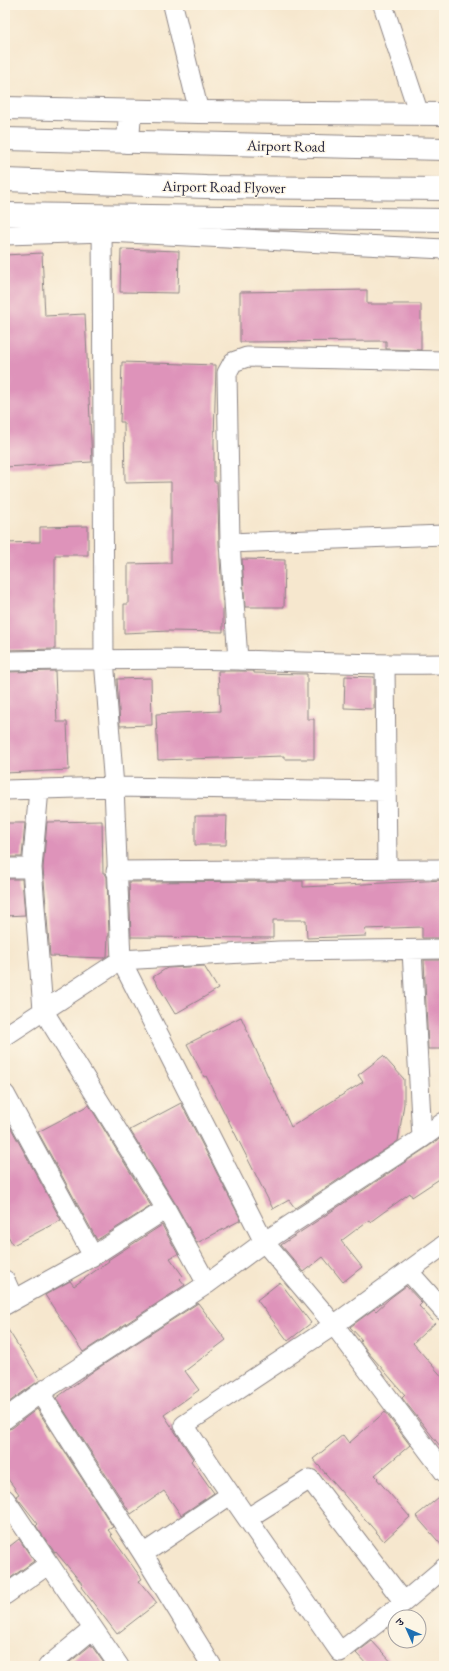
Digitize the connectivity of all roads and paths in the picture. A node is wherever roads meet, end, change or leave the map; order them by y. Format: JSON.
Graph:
{"nodes":[{"id":1,"x":173,"y":5,"type":"edge"},
{"id":2,"x":383,"y":5,"type":"edge"},
{"id":3,"x":5,"y":108,"type":"edge"},
{"id":4,"x":130,"y":110,"type":"junction"},
{"id":5,"x":199,"y":112,"type":"junction"},
{"id":6,"x":419,"y":114,"type":"junction"},
{"id":7,"x":444,"y":114,"type":"edge"},
{"id":8,"x":5,"y":139,"type":"edge"},
{"id":9,"x":128,"y":142,"type":"junction"},
{"id":10,"x":444,"y":149,"type":"edge"},
{"id":11,"x":5,"y":180,"type":"edge"},
{"id":12,"x":444,"y":189,"type":"edge"},
{"id":13,"x":5,"y":214,"type":"edge"},
{"id":14,"x":444,"y":220,"type":"edge"},
{"id":15,"x":102,"y":223,"type":"junction"},
{"id":16,"x":5,"y":235,"type":"edge"},
{"id":17,"x":444,"y":249,"type":"edge"},
{"id":18,"x":444,"y":362,"type":"edge"},
{"id":19,"x":444,"y":535,"type":"edge"},
{"id":20,"x":230,"y":543,"type":"junction"},
{"id":21,"x":104,"y":659,"type":"junction"},
{"id":22,"x":238,"y":660,"type":"junction"},
{"id":23,"x":5,"y":661,"type":"edge"},
{"id":24,"x":444,"y":664,"type":"edge"},
{"id":25,"x":385,"y":665,"type":"junction"},
{"id":26,"x":114,"y":787,"type":"junction"},
{"id":27,"x":39,"y":789,"type":"junction"},
{"id":28,"x":5,"y":790,"type":"edge"},
{"id":29,"x":386,"y":791,"type":"junction"},
{"id":30,"x":5,"y":868,"type":"edge"},
{"id":31,"x":32,"y":868,"type":"junction"},
{"id":32,"x":444,"y":869,"type":"edge"},
{"id":33,"x":388,"y":870,"type":"junction"},
{"id":34,"x":116,"y":871,"type":"junction"},
{"id":35,"x":444,"y":949,"type":"edge"},
{"id":36,"x":412,"y":950,"type":"junction"},
{"id":37,"x":121,"y":960,"type":"junction"},
{"id":38,"x":43,"y":1010,"type":"junction"},
{"id":39,"x":5,"y":1036,"type":"edge"},
{"id":40,"x":5,"y":1094,"type":"edge"},
{"id":41,"x":444,"y":1122,"type":"edge"},
{"id":42,"x":422,"y":1138,"type":"junction"},
{"id":43,"x":166,"y":1209,"type":"junction"},
{"id":44,"x":264,"y":1242,"type":"junction"},
{"id":45,"x":444,"y":1245,"type":"edge"},
{"id":46,"x":93,"y":1256,"type":"junction"},
{"id":47,"x":409,"y":1272,"type":"junction"},
{"id":48,"x":5,"y":1280,"type":"edge"},
{"id":49,"x":207,"y":1284,"type":"junction"},
{"id":50,"x":10,"y":1302,"type":"edge"},
{"id":51,"x":444,"y":1311,"type":"edge"},
{"id":52,"x":334,"y":1325,"type":"junction"},
{"id":53,"x":40,"y":1393,"type":"junction"},
{"id":54,"x":6,"y":1416,"type":"edge"},
{"id":55,"x":444,"y":1472,"type":"edge"},
{"id":56,"x":230,"y":1495,"type":"junction"},
{"id":57,"x":5,"y":1499,"type":"edge"},
{"id":58,"x":248,"y":1518,"type":"junction"},
{"id":59,"x":143,"y":1554,"type":"junction"},
{"id":60,"x":49,"y":1564,"type":"junction"},
{"id":61,"x":444,"y":1568,"type":"edge"},
{"id":62,"x":5,"y":1595,"type":"edge"},
{"id":63,"x":404,"y":1602,"type":"junction"},
{"id":64,"x":93,"y":1629,"type":"junction"},
{"id":65,"x":208,"y":1664,"type":"edge"},
{"id":66,"x":48,"y":1666,"type":"edge"},
{"id":67,"x":118,"y":1666,"type":"edge"}],
"edges":[{"from":1,"to":5,"type":"street"},
{"from":2,"to":6,"type":"street"},
{"from":3,"to":4,"type":"street"},
{"from":4,"to":5,"type":"street"},
{"from":4,"to":9,"type":"street"},
{"from":5,"to":6,"type":"street"},
{"from":6,"to":7,"type":"street"},
{"from":8,"to":9,"type":"street"},
{"from":9,"to":10,"type":"street","name":"Airport Road"},
{"from":11,"to":12,"type":"street","name":"Airport Road Flyover"},
{"from":13,"to":15,"type":"street"},
{"from":14,"to":15,"type":"street"},
{"from":15,"to":16,"type":"street"},
{"from":15,"to":17,"type":"street"},
{"from":15,"to":21,"type":"street"},
{"from":18,"to":20,"type":"street"},
{"from":19,"to":20,"type":"street"},
{"from":20,"to":22,"type":"street"},
{"from":21,"to":22,"type":"street"},
{"from":21,"to":23,"type":"street"},
{"from":21,"to":26,"type":"street"},
{"from":22,"to":25,"type":"street"},
{"from":24,"to":25,"type":"street"},
{"from":25,"to":29,"type":"street"},
{"from":26,"to":27,"type":"street"},
{"from":26,"to":29,"type":"street"},
{"from":26,"to":34,"type":"street"},
{"from":27,"to":28,"type":"street"},
{"from":27,"to":31,"type":"street"},
{"from":29,"to":33,"type":"street"},
{"from":30,"to":31,"type":"street"},
{"from":31,"to":38,"type":"street"},
{"from":32,"to":33,"type":"street"},
{"from":33,"to":34,"type":"street"},
{"from":34,"to":37,"type":"street"},
{"from":35,"to":36,"type":"street"},
{"from":36,"to":37,"type":"street"},
{"from":36,"to":42,"type":"street"},
{"from":37,"to":38,"type":"street"},
{"from":37,"to":44,"type":"street"},
{"from":38,"to":39,"type":"street"},
{"from":38,"to":43,"type":"street"},
{"from":40,"to":46,"type":"street"},
{"from":41,"to":42,"type":"street"},
{"from":42,"to":44,"type":"street"},
{"from":43,"to":46,"type":"street"},
{"from":43,"to":49,"type":"street"},
{"from":44,"to":49,"type":"street"},
{"from":44,"to":52,"type":"street"},
{"from":45,"to":47,"type":"street"},
{"from":46,"to":50,"type":"street"},
{"from":47,"to":51,"type":"street"},
{"from":47,"to":52,"type":"street"},
{"from":48,"to":50,"type":"street"},
{"from":49,"to":53,"type":"street"},
{"from":52,"to":55,"type":"street"},
{"from":52,"to":56,"type":"street"},
{"from":53,"to":54,"type":"street"},
{"from":53,"to":59,"type":"street"},
{"from":56,"to":58,"type":"street"},
{"from":56,"to":59,"type":"street"},
{"from":57,"to":60,"type":"street"},
{"from":58,"to":63,"type":"street"},
{"from":58,"to":63,"type":"street"},
{"from":59,"to":65,"type":"street"},
{"from":60,"to":62,"type":"street"},
{"from":60,"to":64,"type":"street"},
{"from":61,"to":63,"type":"street"},
{"from":64,"to":66,"type":"street"},
{"from":64,"to":67,"type":"street"}]}
